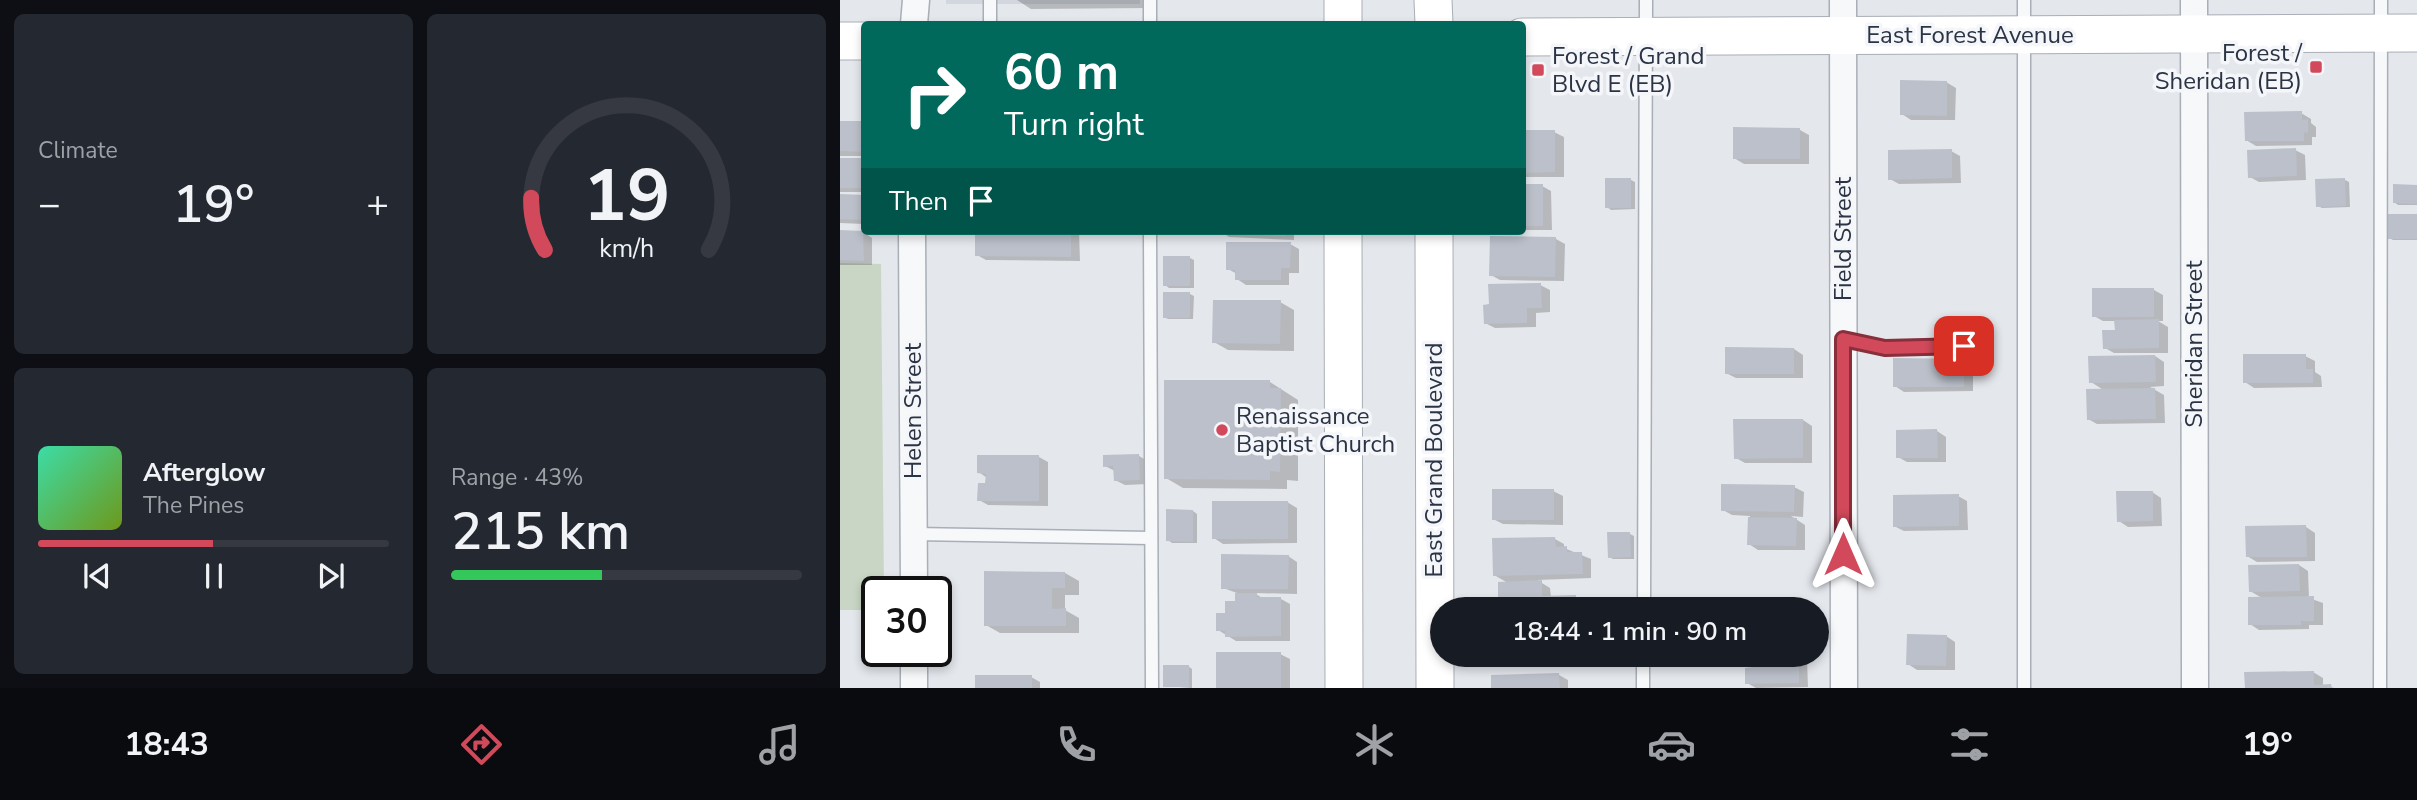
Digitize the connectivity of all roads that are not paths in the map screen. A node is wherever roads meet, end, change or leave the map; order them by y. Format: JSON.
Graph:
{"nodes":[{"id":1,"x":916,"y":0,"type":"edge"},
{"id":2,"x":990,"y":0,"type":"edge"},
{"id":3,"x":1150,"y":0,"type":"edge"},
{"id":4,"x":1343,"y":0,"type":"edge"},
{"id":5,"x":1433,"y":0,"type":"edge"},
{"id":6,"x":1646,"y":0,"type":"edge"},
{"id":7,"x":2024,"y":17,"type":"edge"},
{"id":8,"x":2194,"y":17,"type":"edge"},
{"id":9,"x":1843,"y":18,"type":"edge"},
{"id":10,"x":914,"y":21,"type":"edge"},
{"id":11,"x":990,"y":21,"type":"edge"},
{"id":12,"x":1150,"y":21,"type":"edge"},
{"id":13,"x":1343,"y":21,"type":"edge"},
{"id":14,"x":1434,"y":21,"type":"edge"},
{"id":15,"x":2393,"y":22,"type":"edge"},
{"id":16,"x":1526,"y":37,"type":"edge"},
{"id":17,"x":1645,"y":37,"type":"junction"},
{"id":18,"x":840,"y":41,"type":"edge"},
{"id":19,"x":861,"y":41,"type":"edge"},
{"id":20,"x":912,"y":235,"type":"edge"},
{"id":21,"x":1150,"y":235,"type":"edge"},
{"id":22,"x":1343,"y":235,"type":"edge"},
{"id":23,"x":1434,"y":235,"type":"edge"},
{"id":24,"x":1843,"y":339,"type":"junction"},
{"id":25,"x":1964,"y":346,"type":"dead end"},
{"id":26,"x":914,"y":534,"type":"junction"},
{"id":27,"x":1151,"y":538,"type":"junction"},
{"id":28,"x":914,"y":576,"type":"edge"},
{"id":29,"x":1644,"y":597,"type":"edge"},
{"id":30,"x":914,"y":667,"type":"edge"},
{"id":31,"x":1643,"y":667,"type":"edge"},
{"id":32,"x":914,"y":688,"type":"edge"},
{"id":33,"x":1152,"y":688,"type":"edge"},
{"id":34,"x":1344,"y":688,"type":"edge"},
{"id":35,"x":1435,"y":688,"type":"edge"},
{"id":36,"x":1643,"y":688,"type":"edge"},
{"id":37,"x":1844,"y":688,"type":"edge"},
{"id":38,"x":2024,"y":688,"type":"edge"},
{"id":39,"x":2195,"y":688,"type":"edge"},
{"id":40,"x":2380,"y":688,"type":"edge"}],
"edges":[{"from":1,"to":10,"type":"street"},
{"from":2,"to":11,"type":"lane"},
{"from":3,"to":12,"type":"lane"},
{"from":4,"to":13,"type":"main road"},
{"from":5,"to":14,"type":"main road"},
{"from":6,"to":17,"type":"lane"},
{"from":7,"to":8,"type":"main road","name":"East Forest Avenue"},
{"from":7,"to":9,"type":"main road","name":"East Forest Avenue"},
{"from":7,"to":38,"type":"lane"},
{"from":8,"to":15,"type":"main road","name":"East Forest Avenue"},
{"from":8,"to":39,"type":"street","name":"Sheridan Street"},
{"from":9,"to":17,"type":"main road","name":"East Forest Avenue"},
{"from":9,"to":24,"type":"street","name":"Field Street"},
{"from":15,"to":40,"type":"lane"},
{"from":16,"to":17,"type":"main road","name":"East Forest Avenue"},
{"from":17,"to":29,"type":"lane"},
{"from":18,"to":19,"type":"main road"},
{"from":20,"to":26,"type":"street","name":"Helen Street"},
{"from":21,"to":27,"type":"lane"},
{"from":22,"to":34,"type":"main road"},
{"from":23,"to":35,"type":"main road","name":"East Grand Boulevard"},
{"from":24,"to":25,"type":"lane"},
{"from":24,"to":37,"type":"street","name":"Field Street"},
{"from":26,"to":27,"type":"lane"},
{"from":26,"to":28,"type":"street","name":"Helen Street"},
{"from":27,"to":33,"type":"lane"},
{"from":30,"to":32,"type":"street"},
{"from":31,"to":36,"type":"lane"}]}
